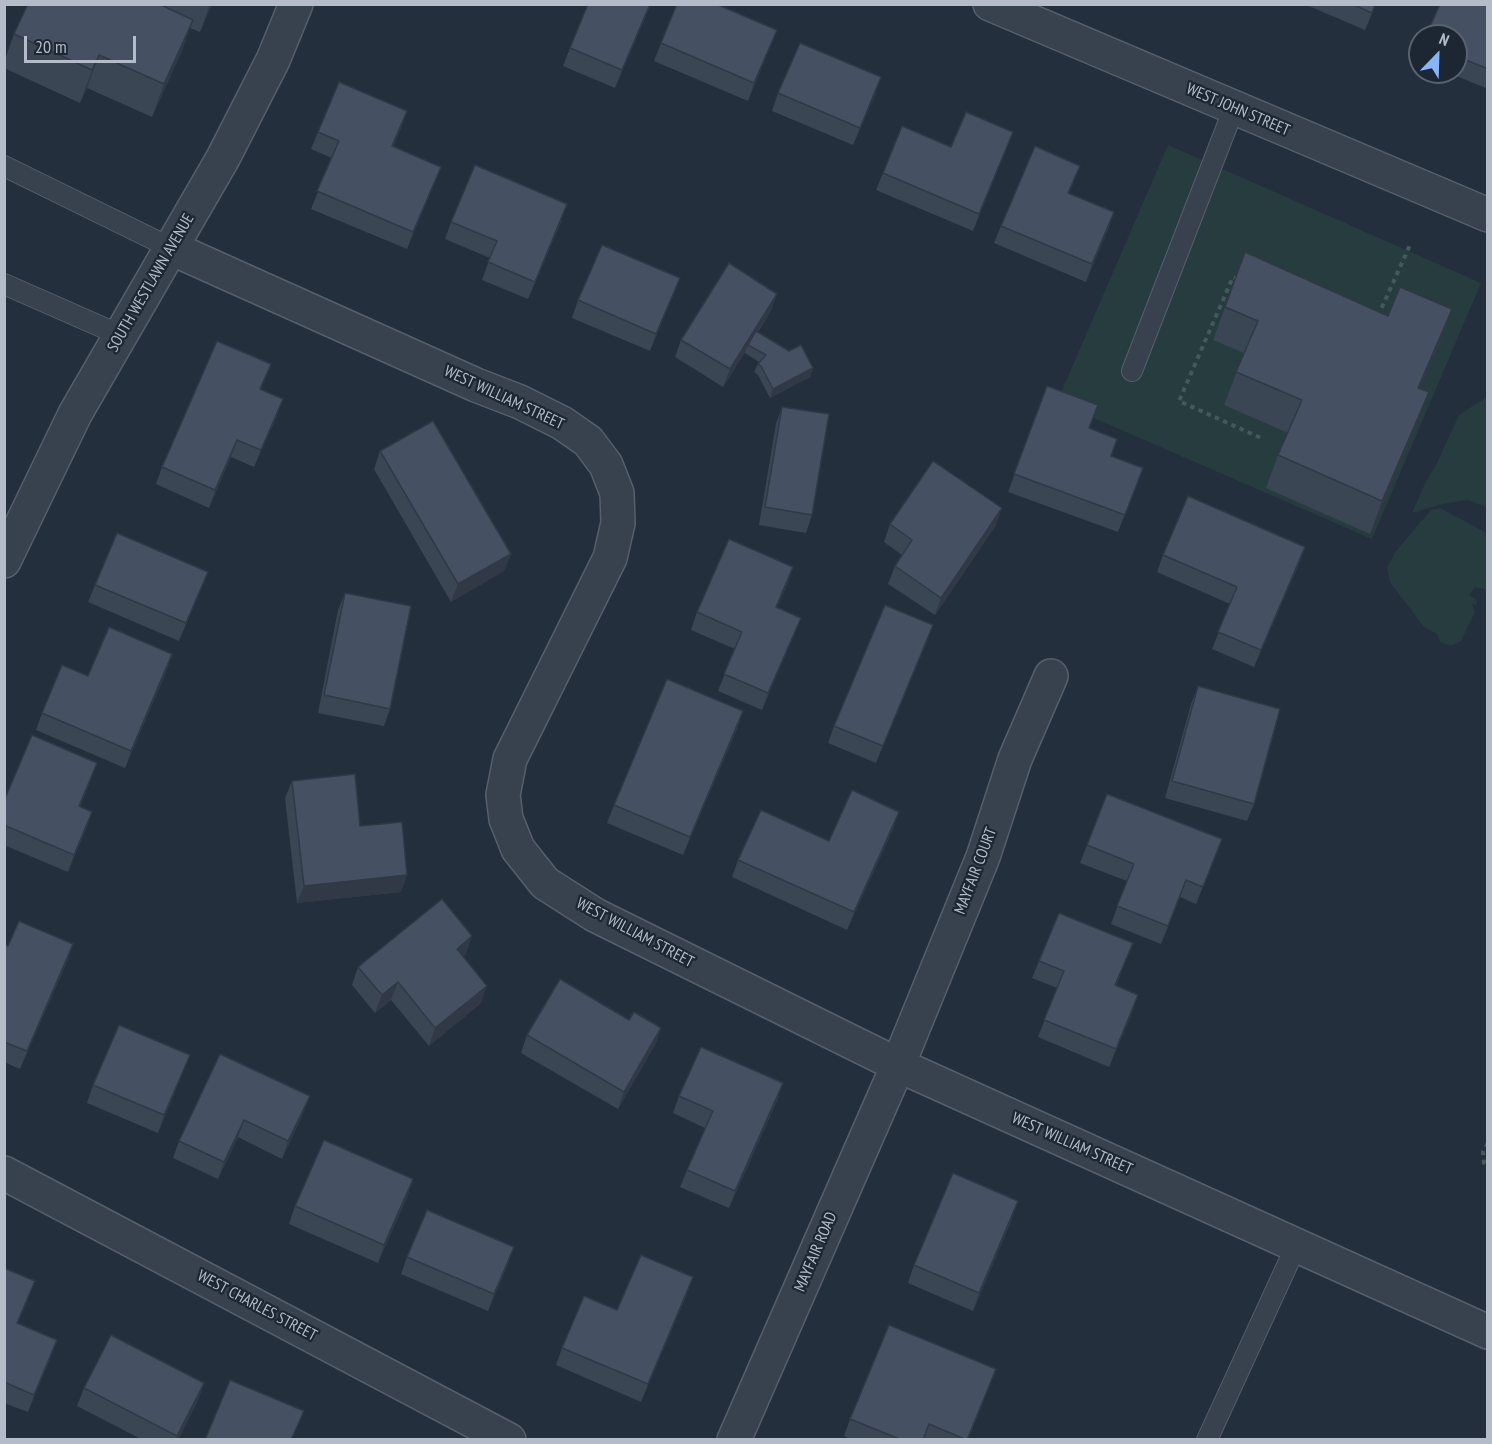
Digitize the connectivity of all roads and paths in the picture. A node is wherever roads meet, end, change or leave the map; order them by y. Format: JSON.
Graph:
{"nodes":[{"id":1,"x":296,"y":4,"type":"edge"},
{"id":2,"x":990,"y":4,"type":"edge"},
{"id":3,"x":1234,"y":108,"type":"junction"},
{"id":4,"x":4,"y":166,"type":"edge"},
{"id":5,"x":1488,"y":215,"type":"edge"},
{"id":6,"x":1410,"y":245,"type":"dead end"},
{"id":7,"x":171,"y":248,"type":"junction"},
{"id":8,"x":1244,"y":281,"type":"edge"},
{"id":9,"x":4,"y":284,"type":"edge"},
{"id":10,"x":1377,"y":317,"type":"edge"},
{"id":11,"x":120,"y":335,"type":"junction"},
{"id":12,"x":1132,"y":371,"type":"dead end"},
{"id":13,"x":1261,"y":438,"type":"dead end"},
{"id":14,"x":4,"y":561,"type":"edge"},
{"id":15,"x":1051,"y":676,"type":"dead end"},
{"id":16,"x":898,"y":1065,"type":"junction"},
{"id":17,"x":1488,"y":1143,"type":"edge"},
{"id":18,"x":1488,"y":1168,"type":"edge"},
{"id":19,"x":4,"y":1173,"type":"edge"},
{"id":20,"x":1296,"y":1246,"type":"junction"},
{"id":21,"x":1488,"y":1332,"type":"edge"},
{"id":22,"x":508,"y":1440,"type":"edge"},
{"id":23,"x":734,"y":1440,"type":"edge"},
{"id":24,"x":1207,"y":1440,"type":"edge"}],
"edges":[{"from":1,"to":7,"type":"street","name":"SOUTH WESTLAWN AVENUE"},
{"from":2,"to":3,"type":"street","name":"WEST JOHN STREET"},
{"from":3,"to":5,"type":"street","name":"WEST JOHN STREET"},
{"from":3,"to":12,"type":"lane"},
{"from":4,"to":7,"type":"lane"},
{"from":6,"to":10,"type":"path"},
{"from":7,"to":11,"type":"street","name":"SOUTH WESTLAWN AVENUE"},
{"from":7,"to":16,"type":"street","name":"WEST WILLIAM STREET"},
{"from":8,"to":13,"type":"path"},
{"from":9,"to":11,"type":"lane"},
{"from":11,"to":14,"type":"street","name":"SOUTH WESTLAWN AVENUE"},
{"from":15,"to":16,"type":"street","name":"MAYFAIR COURT"},
{"from":16,"to":20,"type":"street","name":"WEST WILLIAM STREET"},
{"from":16,"to":23,"type":"street","name":"MAYFAIR ROAD"},
{"from":17,"to":18,"type":"path"},
{"from":19,"to":22,"type":"street","name":"WEST CHARLES STREET"},
{"from":20,"to":21,"type":"street","name":"WEST WILLIAM STREET"},
{"from":20,"to":24,"type":"lane"}]}
